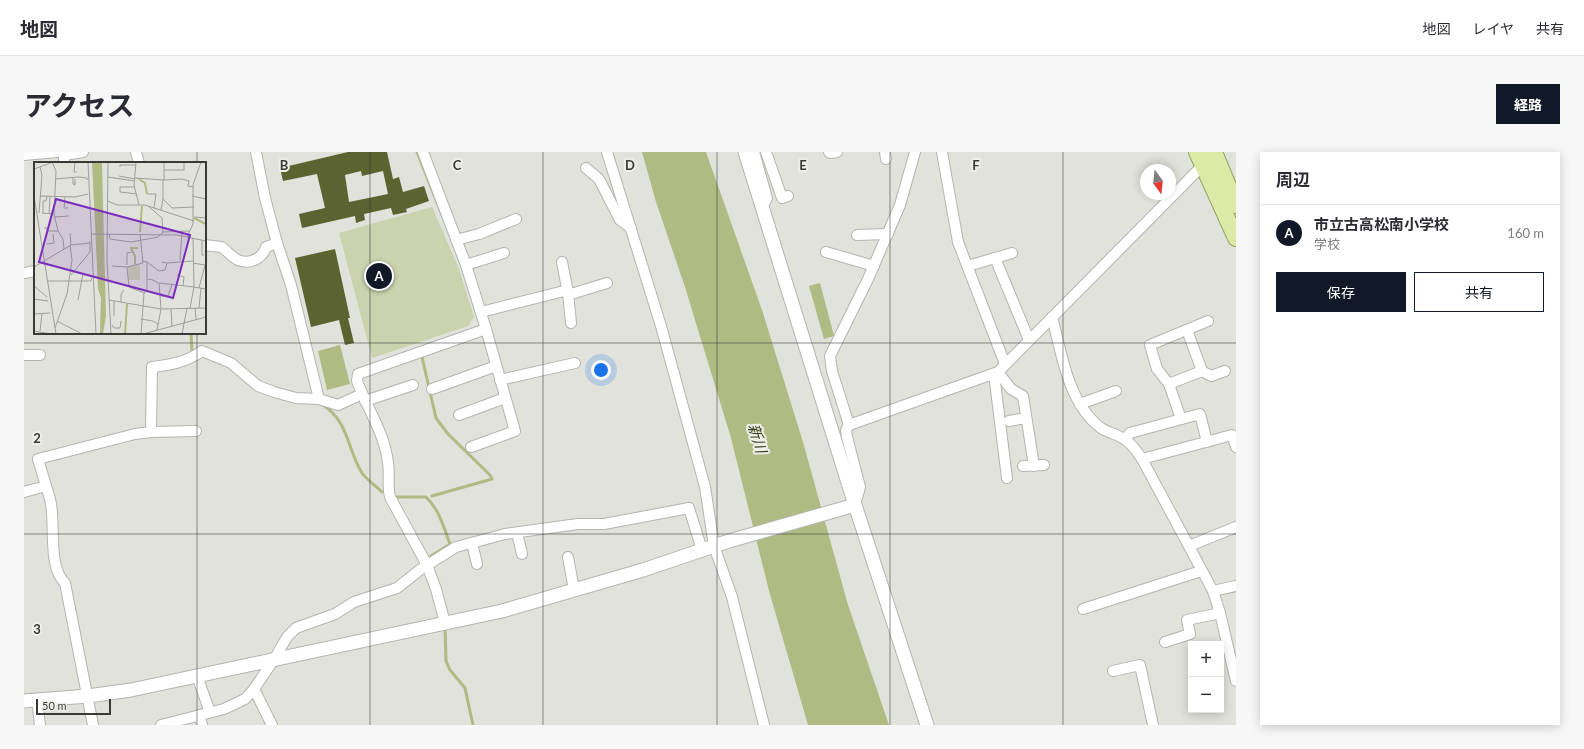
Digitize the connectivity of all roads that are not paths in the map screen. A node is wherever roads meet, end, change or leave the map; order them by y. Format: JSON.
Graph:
{"nodes":[{"id":1,"x":83,"y":152,"type":"edge"},
{"id":2,"x":136,"y":152,"type":"edge"},
{"id":3,"x":256,"y":152,"type":"edge"},
{"id":4,"x":423,"y":152,"type":"edge"},
{"id":5,"x":607,"y":152,"type":"edge"},
{"id":6,"x":745,"y":152,"type":"edge"},
{"id":7,"x":754,"y":152,"type":"edge"},
{"id":8,"x":766,"y":152,"type":"edge"},
{"id":9,"x":829,"y":152,"type":"edge"},
{"id":10,"x":837,"y":152,"type":"edge"},
{"id":11,"x":915,"y":152,"type":"edge"},
{"id":12,"x":942,"y":152,"type":"edge"},
{"id":13,"x":1215,"y":152,"type":"edge"},
{"id":14,"x":24,"y":155,"type":"edge"},
{"id":15,"x":61,"y":155,"type":"edge"},
{"id":16,"x":1200,"y":159,"type":"edge"},
{"id":17,"x":138,"y":162,"type":"edge"},
{"id":18,"x":586,"y":168,"type":"dead end"},
{"id":19,"x":788,"y":196,"type":"dead end"},
{"id":20,"x":761,"y":203,"type":"junction"},
{"id":21,"x":1236,"y":205,"type":"edge"},
{"id":22,"x":516,"y":219,"type":"dead end"},
{"id":23,"x":631,"y":228,"type":"junction"},
{"id":24,"x":888,"y":234,"type":"junction"},
{"id":25,"x":857,"y":235,"type":"dead end"},
{"id":26,"x":1236,"y":238,"type":"edge"},
{"id":27,"x":456,"y":240,"type":"junction"},
{"id":28,"x":277,"y":243,"type":"junction"},
{"id":29,"x":206,"y":245,"type":"edge"},
{"id":30,"x":826,"y":252,"type":"dead end"},
{"id":31,"x":504,"y":253,"type":"dead end"},
{"id":32,"x":1012,"y":253,"type":"dead end"},
{"id":33,"x":995,"y":258,"type":"junction"},
{"id":34,"x":562,"y":262,"type":"dead end"},
{"id":35,"x":466,"y":265,"type":"junction"},
{"id":36,"x":874,"y":266,"type":"junction"},
{"id":37,"x":968,"y":266,"type":"junction"},
{"id":38,"x":34,"y":271,"type":"edge"},
{"id":39,"x":24,"y":273,"type":"edge"},
{"id":40,"x":607,"y":283,"type":"dead end"},
{"id":41,"x":568,"y":293,"type":"junction"},
{"id":42,"x":481,"y":312,"type":"junction"},
{"id":43,"x":1052,"y":317,"type":"junction"},
{"id":44,"x":1208,"y":322,"type":"dead end"},
{"id":45,"x":571,"y":323,"type":"dead end"},
{"id":46,"x":486,"y":329,"type":"junction"},
{"id":47,"x":1187,"y":330,"type":"junction"},
{"id":48,"x":1029,"y":340,"type":"junction"},
{"id":49,"x":24,"y":355,"type":"edge"},
{"id":50,"x":40,"y":355,"type":"dead end"},
{"id":51,"x":575,"y":363,"type":"dead end"},
{"id":52,"x":1005,"y":364,"type":"junction"},
{"id":53,"x":496,"y":366,"type":"junction"},
{"id":54,"x":1202,"y":371,"type":"junction"},
{"id":55,"x":1225,"y":371,"type":"dead end"},
{"id":56,"x":996,"y":373,"type":"junction"},
{"id":57,"x":500,"y":380,"type":"junction"},
{"id":58,"x":1169,"y":384,"type":"junction"},
{"id":59,"x":413,"y":385,"type":"dead end"},
{"id":60,"x":432,"y":389,"type":"dead end"},
{"id":61,"x":1116,"y":392,"type":"dead end"},
{"id":62,"x":363,"y":397,"type":"junction"},
{"id":63,"x":505,"y":398,"type":"junction"},
{"id":64,"x":319,"y":399,"type":"junction"},
{"id":65,"x":1080,"y":404,"type":"junction"},
{"id":66,"x":459,"y":415,"type":"dead end"},
{"id":67,"x":1026,"y":418,"type":"junction"},
{"id":68,"x":1181,"y":419,"type":"junction"},
{"id":69,"x":1009,"y":421,"type":"dead end"},
{"id":70,"x":849,"y":424,"type":"junction"},
{"id":71,"x":196,"y":431,"type":"dead end"},
{"id":72,"x":152,"y":432,"type":"junction"},
{"id":73,"x":1125,"y":439,"type":"junction"},
{"id":74,"x":1207,"y":442,"type":"junction"},
{"id":75,"x":471,"y":447,"type":"dead end"},
{"id":76,"x":1236,"y":447,"type":"edge"},
{"id":77,"x":1142,"y":459,"type":"junction"},
{"id":78,"x":1023,"y":466,"type":"dead end"},
{"id":79,"x":1007,"y":478,"type":"dead end"},
{"id":80,"x":46,"y":486,"type":"junction"},
{"id":81,"x":24,"y":492,"type":"edge"},
{"id":82,"x":854,"y":505,"type":"junction"},
{"id":83,"x":1236,"y":527,"type":"edge"},
{"id":84,"x":517,"y":532,"type":"junction"},
{"id":85,"x":472,"y":543,"type":"junction"},
{"id":86,"x":1189,"y":546,"type":"junction"},
{"id":87,"x":708,"y":548,"type":"junction"},
{"id":88,"x":522,"y":554,"type":"dead end"},
{"id":89,"x":568,"y":557,"type":"dead end"},
{"id":90,"x":478,"y":564,"type":"dead end"},
{"id":91,"x":427,"y":565,"type":"junction"},
{"id":92,"x":1201,"y":570,"type":"junction"},
{"id":93,"x":1236,"y":586,"type":"edge"},
{"id":94,"x":574,"y":590,"type":"junction"},
{"id":95,"x":1213,"y":591,"type":"junction"},
{"id":96,"x":1083,"y":609,"type":"dead end"},
{"id":97,"x":1220,"y":613,"type":"junction"},
{"id":98,"x":445,"y":623,"type":"junction"},
{"id":99,"x":1166,"y":642,"type":"dead end"},
{"id":100,"x":276,"y":658,"type":"junction"},
{"id":101,"x":1114,"y":671,"type":"dead end"},
{"id":102,"x":197,"y":676,"type":"junction"},
{"id":103,"x":1236,"y":681,"type":"edge"},
{"id":104,"x":254,"y":689,"type":"junction"},
{"id":105,"x":88,"y":696,"type":"junction"},
{"id":106,"x":37,"y":700,"type":"junction"},
{"id":107,"x":24,"y":701,"type":"edge"},
{"id":108,"x":210,"y":712,"type":"junction"},
{"id":109,"x":200,"y":720,"type":"edge"},
{"id":110,"x":40,"y":725,"type":"edge"},
{"id":111,"x":93,"y":725,"type":"edge"},
{"id":112,"x":161,"y":725,"type":"edge"},
{"id":113,"x":272,"y":725,"type":"edge"},
{"id":114,"x":764,"y":725,"type":"edge"},
{"id":115,"x":927,"y":725,"type":"edge"},
{"id":116,"x":1153,"y":725,"type":"edge"}],
"edges":[{"from":1,"to":15,"type":"street"},
{"from":2,"to":17,"type":"street"},
{"from":3,"to":28,"type":"street"},
{"from":4,"to":27,"type":"street"},
{"from":5,"to":23,"type":"street"},
{"from":6,"to":20,"type":"street"},
{"from":7,"to":20,"type":"street"},
{"from":8,"to":19,"type":"street"},
{"from":9,"to":10,"type":"street"},
{"from":11,"to":24,"type":"street"},
{"from":12,"to":37,"type":"street"},
{"from":13,"to":16,"type":"street"},
{"from":13,"to":21,"type":"main road"},
{"from":14,"to":15,"type":"street"},
{"from":16,"to":26,"type":"main road"},
{"from":16,"to":43,"type":"street"},
{"from":18,"to":23,"type":"street"},
{"from":20,"to":82,"type":"street"},
{"from":22,"to":27,"type":"street"},
{"from":23,"to":87,"type":"street"},
{"from":24,"to":25,"type":"street"},
{"from":24,"to":36,"type":"street"},
{"from":27,"to":35,"type":"street"},
{"from":28,"to":29,"type":"street"},
{"from":28,"to":64,"type":"street"},
{"from":30,"to":36,"type":"street"},
{"from":31,"to":35,"type":"street"},
{"from":32,"to":33,"type":"street"},
{"from":33,"to":37,"type":"street"},
{"from":33,"to":48,"type":"street"},
{"from":34,"to":41,"type":"street"},
{"from":35,"to":42,"type":"street"},
{"from":36,"to":70,"type":"street"},
{"from":37,"to":52,"type":"street"},
{"from":38,"to":39,"type":"street"},
{"from":40,"to":41,"type":"street"},
{"from":41,"to":42,"type":"street"},
{"from":41,"to":45,"type":"street"},
{"from":42,"to":46,"type":"street"},
{"from":43,"to":48,"type":"street"},
{"from":43,"to":65,"type":"street"},
{"from":44,"to":47,"type":"street"},
{"from":46,"to":53,"type":"street"},
{"from":46,"to":62,"type":"street"},
{"from":47,"to":54,"type":"street"},
{"from":47,"to":58,"type":"street"},
{"from":48,"to":52,"type":"street"},
{"from":49,"to":50,"type":"street"},
{"from":51,"to":57,"type":"street"},
{"from":52,"to":56,"type":"street"},
{"from":53,"to":57,"type":"street"},
{"from":53,"to":60,"type":"street"},
{"from":54,"to":55,"type":"street"},
{"from":54,"to":58,"type":"street"},
{"from":56,"to":67,"type":"street"},
{"from":56,"to":70,"type":"street"},
{"from":56,"to":79,"type":"street"},
{"from":57,"to":63,"type":"street"},
{"from":58,"to":68,"type":"street"},
{"from":59,"to":62,"type":"street"},
{"from":61,"to":65,"type":"street"},
{"from":62,"to":64,"type":"street"},
{"from":62,"to":91,"type":"street"},
{"from":63,"to":66,"type":"street"},
{"from":63,"to":75,"type":"street"},
{"from":64,"to":72,"type":"street"},
{"from":65,"to":73,"type":"street"},
{"from":67,"to":69,"type":"street"},
{"from":67,"to":78,"type":"street"},
{"from":68,"to":73,"type":"street"},
{"from":68,"to":74,"type":"street"},
{"from":70,"to":82,"type":"street"},
{"from":71,"to":72,"type":"street"},
{"from":72,"to":80,"type":"street"},
{"from":73,"to":77,"type":"street"},
{"from":74,"to":76,"type":"street"},
{"from":74,"to":77,"type":"street"},
{"from":77,"to":86,"type":"street"},
{"from":80,"to":81,"type":"street"},
{"from":80,"to":105,"type":"street"},
{"from":82,"to":87,"type":"street"},
{"from":82,"to":115,"type":"street"},
{"from":83,"to":86,"type":"street"},
{"from":84,"to":85,"type":"street"},
{"from":84,"to":87,"type":"street"},
{"from":84,"to":88,"type":"street"},
{"from":85,"to":90,"type":"street"},
{"from":85,"to":91,"type":"street"},
{"from":86,"to":92,"type":"street"},
{"from":87,"to":94,"type":"street"},
{"from":87,"to":114,"type":"street"},
{"from":89,"to":94,"type":"street"},
{"from":91,"to":98,"type":"street"},
{"from":91,"to":100,"type":"street"},
{"from":92,"to":95,"type":"street"},
{"from":92,"to":96,"type":"street"},
{"from":93,"to":95,"type":"street"},
{"from":94,"to":98,"type":"street"},
{"from":95,"to":97,"type":"street"},
{"from":97,"to":99,"type":"street"},
{"from":97,"to":103,"type":"street"},
{"from":98,"to":100,"type":"street"},
{"from":100,"to":102,"type":"street"},
{"from":100,"to":104,"type":"street"},
{"from":101,"to":116,"type":"street"},
{"from":102,"to":105,"type":"street"},
{"from":102,"to":108,"type":"street"},
{"from":104,"to":108,"type":"street"},
{"from":104,"to":113,"type":"street"},
{"from":105,"to":106,"type":"street"},
{"from":105,"to":111,"type":"street"},
{"from":106,"to":107,"type":"street"},
{"from":106,"to":110,"type":"street"},
{"from":108,"to":109,"type":"street"},
{"from":109,"to":112,"type":"street"}]}
